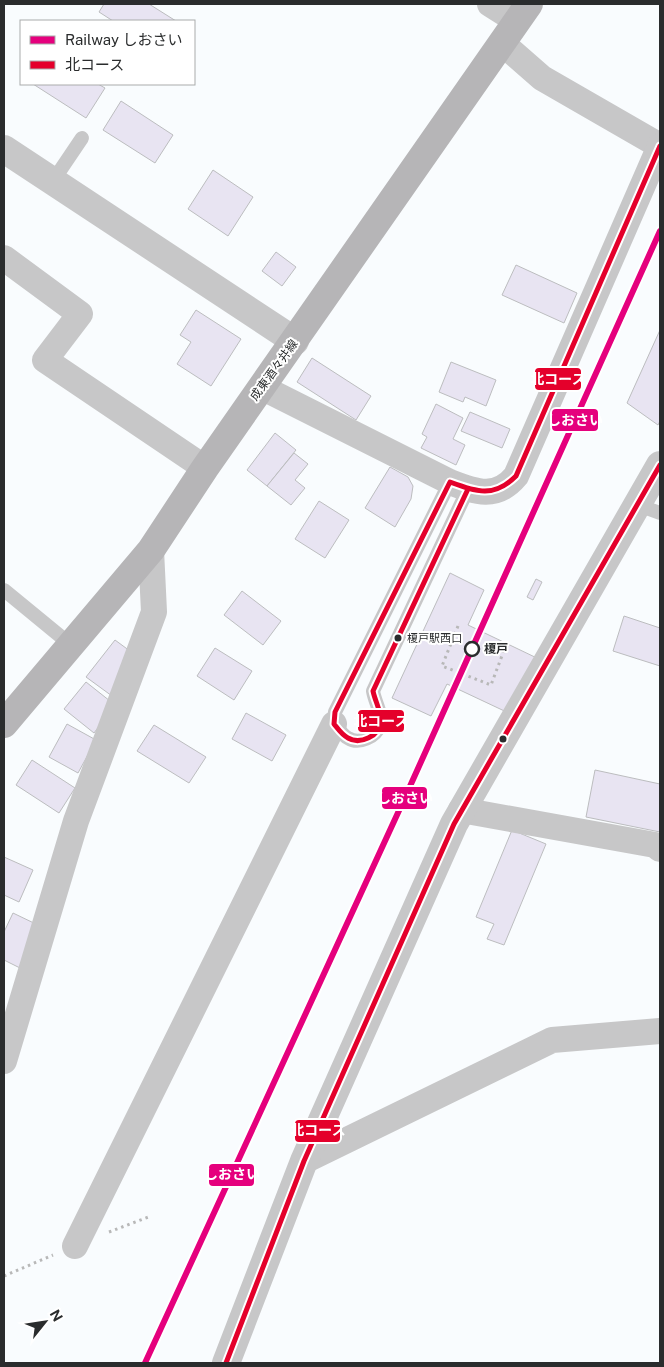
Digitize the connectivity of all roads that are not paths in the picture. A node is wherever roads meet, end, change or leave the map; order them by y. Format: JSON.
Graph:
{"nodes":[{"id":1,"x":490,"y":4,"type":"edge"},
{"id":2,"x":516,"y":23,"type":"edge"},
{"id":3,"x":82,"y":138,"type":"dead end"},
{"id":4,"x":660,"y":146,"type":"edge"},
{"id":5,"x":4,"y":149,"type":"edge"},
{"id":6,"x":53,"y":181,"type":"junction"},
{"id":7,"x":4,"y":258,"type":"edge"},
{"id":8,"x":295,"y":341,"type":"junction"},
{"id":9,"x":262,"y":387,"type":"junction"},
{"id":10,"x":206,"y":468,"type":"junction"},
{"id":11,"x":459,"y":486,"type":"junction"},
{"id":12,"x":653,"y":493,"type":"edge"},
{"id":13,"x":151,"y":550,"type":"junction"},
{"id":14,"x":4,"y":590,"type":"edge"},
{"id":15,"x":71,"y":645,"type":"junction"},
{"id":16,"x":11,"y":711,"type":"edge"},
{"id":17,"x":334,"y":724,"type":"junction"},
{"id":18,"x":461,"y":810,"type":"junction"},
{"id":19,"x":660,"y":849,"type":"edge"},
{"id":20,"x":660,"y":1032,"type":"edge"},
{"id":21,"x":4,"y":1061,"type":"edge"},
{"id":22,"x":304,"y":1161,"type":"junction"},
{"id":23,"x":75,"y":1246,"type":"dead end"},
{"id":24,"x":226,"y":1363,"type":"edge"}],
"edges":[{"from":1,"to":2,"type":"street"},
{"from":2,"to":4,"type":"street"},
{"from":2,"to":8,"type":"main road","name":"成東酒々井線"},
{"from":3,"to":6,"type":"lane"},
{"from":4,"to":11,"type":"street"},
{"from":5,"to":6,"type":"street"},
{"from":6,"to":8,"type":"street"},
{"from":7,"to":10,"type":"street"},
{"from":8,"to":9,"type":"main road","name":"成東酒々井線"},
{"from":9,"to":10,"type":"main road","name":"成東酒々井線"},
{"from":9,"to":11,"type":"street"},
{"from":10,"to":13,"type":"main road","name":"成東酒々井線"},
{"from":11,"to":17,"type":"lane"},
{"from":11,"to":17,"type":"lane"},
{"from":12,"to":18,"type":"street"},
{"from":13,"to":15,"type":"main road","name":"成東酒々井線"},
{"from":13,"to":21,"type":"street"},
{"from":14,"to":15,"type":"lane"},
{"from":15,"to":16,"type":"main road","name":"成東酒々井線"},
{"from":17,"to":23,"type":"street"},
{"from":18,"to":19,"type":"street"},
{"from":18,"to":22,"type":"street"},
{"from":20,"to":22,"type":"street"},
{"from":22,"to":24,"type":"street"}]}
